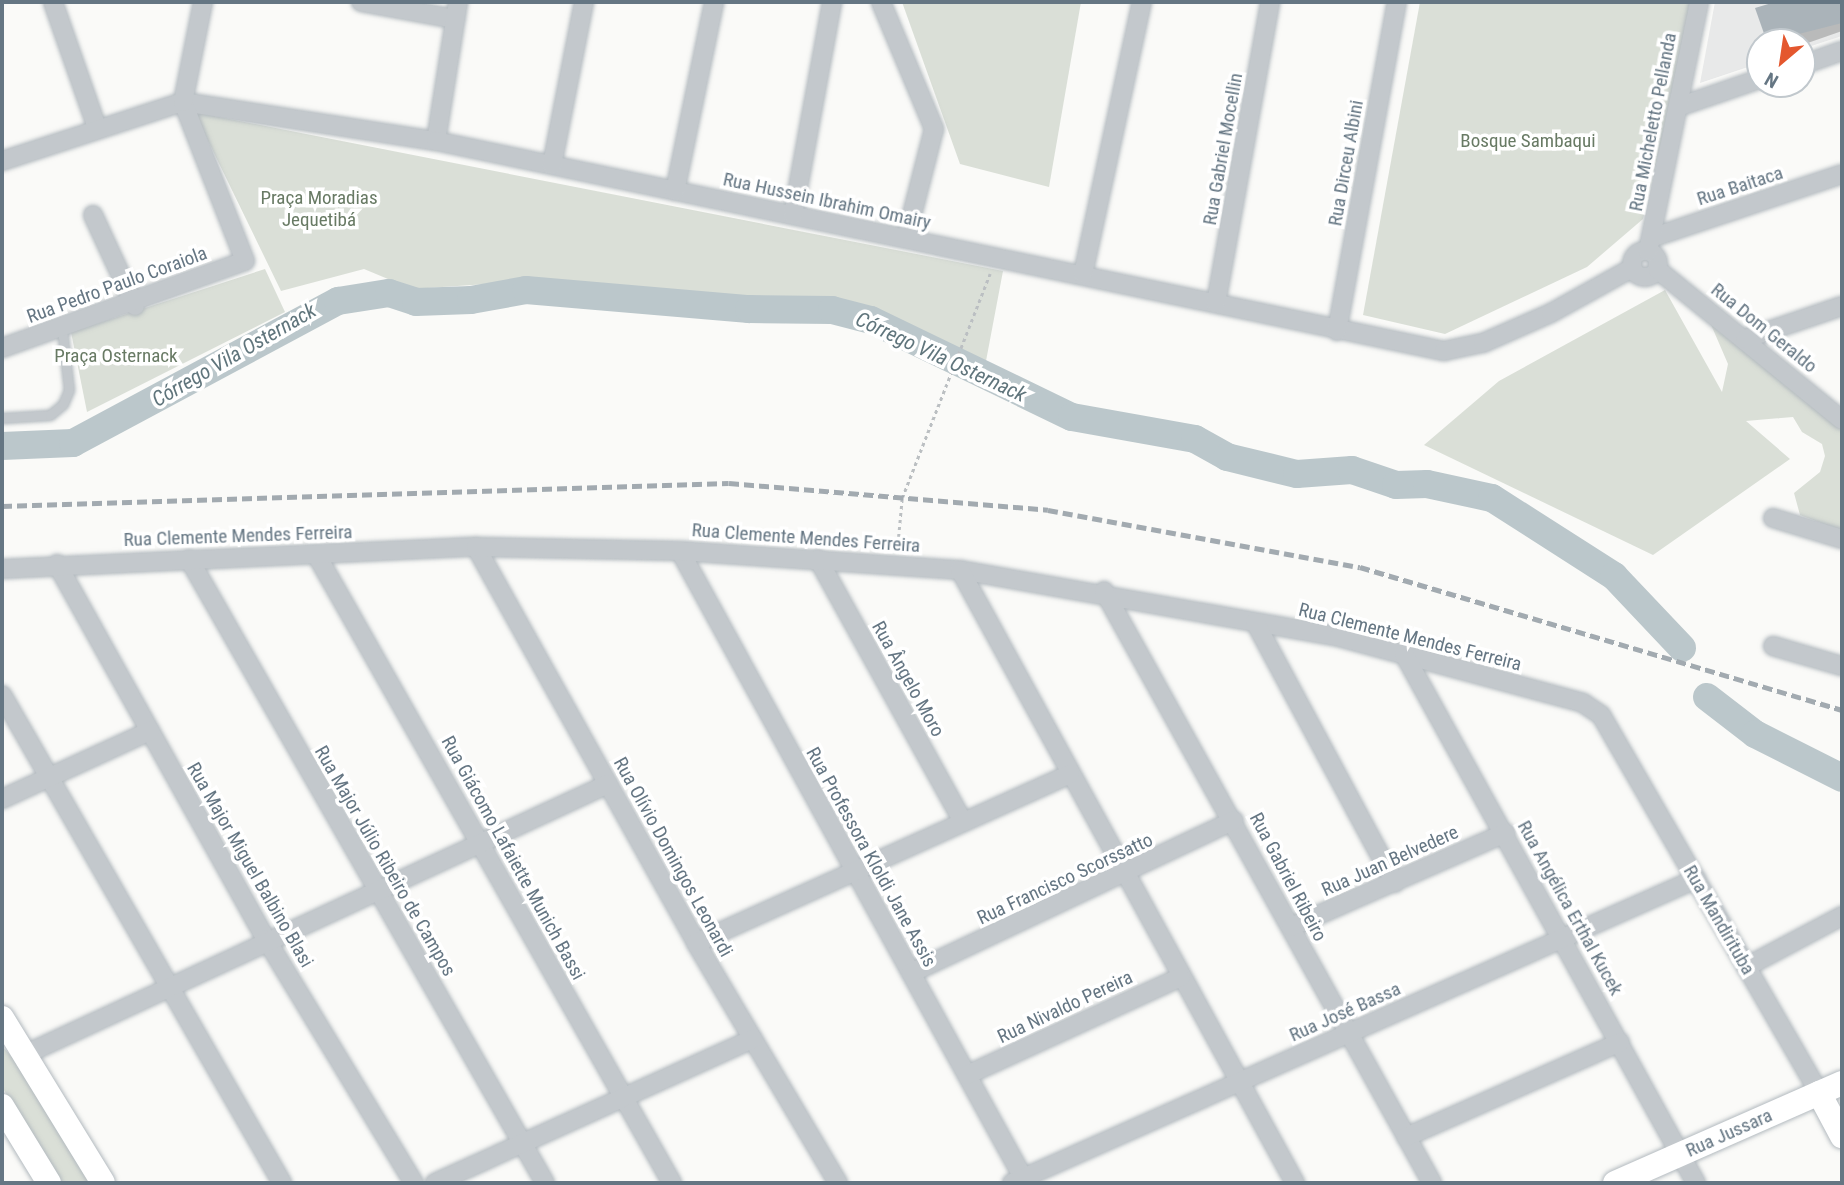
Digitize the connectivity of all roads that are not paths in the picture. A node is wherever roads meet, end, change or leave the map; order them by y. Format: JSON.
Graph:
{"nodes":[{"id":1,"x":53,"y":2,"type":"edge"},
{"id":2,"x":204,"y":2,"type":"edge"},
{"id":3,"x":361,"y":2,"type":"edge"},
{"id":4,"x":584,"y":2,"type":"edge"},
{"id":5,"x":714,"y":2,"type":"edge"},
{"id":6,"x":832,"y":2,"type":"edge"},
{"id":7,"x":881,"y":2,"type":"edge"},
{"id":8,"x":1142,"y":2,"type":"edge"},
{"id":9,"x":1270,"y":2,"type":"edge"},
{"id":10,"x":1397,"y":2,"type":"edge"},
{"id":11,"x":1699,"y":2,"type":"edge"},
{"id":12,"x":456,"y":10,"type":"edge"},
{"id":13,"x":1842,"y":51,"type":"edge"},
{"id":14,"x":1816,"y":60,"type":"edge"},
{"id":15,"x":1746,"y":84,"type":"edge"},
{"id":16,"x":183,"y":102,"type":"junction"},
{"id":17,"x":1678,"y":107,"type":"junction"},
{"id":18,"x":96,"y":125,"type":"junction"},
{"id":19,"x":436,"y":141,"type":"junction"},
{"id":20,"x":2,"y":161,"type":"edge"},
{"id":21,"x":552,"y":165,"type":"junction"},
{"id":22,"x":1842,"y":174,"type":"edge"},
{"id":23,"x":675,"y":191,"type":"junction"},
{"id":24,"x":93,"y":215,"type":"dead end"},
{"id":25,"x":793,"y":215,"type":"junction"},
{"id":26,"x":906,"y":238,"type":"junction"},
{"id":27,"x":1650,"y":244,"type":"junction"},
{"id":28,"x":1632,"y":268,"type":"junction"},
{"id":29,"x":1658,"y":270,"type":"junction"},
{"id":30,"x":1083,"y":274,"type":"junction"},
{"id":31,"x":1216,"y":303,"type":"junction"},
{"id":32,"x":135,"y":306,"type":"junction"},
{"id":33,"x":1842,"y":306,"type":"edge"},
{"id":34,"x":62,"y":329,"type":"junction"},
{"id":35,"x":1337,"y":331,"type":"junction"},
{"id":36,"x":1745,"y":339,"type":"junction"},
{"id":37,"x":2,"y":348,"type":"edge"},
{"id":38,"x":2,"y":418,"type":"edge"},
{"id":39,"x":1842,"y":419,"type":"edge"},
{"id":40,"x":1773,"y":518,"type":"dead end"},
{"id":41,"x":1842,"y":539,"type":"edge"},
{"id":42,"x":476,"y":547,"type":"junction"},
{"id":43,"x":680,"y":551,"type":"junction"},
{"id":44,"x":316,"y":554,"type":"junction"},
{"id":45,"x":189,"y":559,"type":"junction"},
{"id":46,"x":818,"y":559,"type":"junction"},
{"id":47,"x":57,"y":564,"type":"junction"},
{"id":48,"x":2,"y":569,"type":"edge"},
{"id":49,"x":960,"y":570,"type":"junction"},
{"id":50,"x":1104,"y":591,"type":"junction"},
{"id":51,"x":1255,"y":622,"type":"junction"},
{"id":52,"x":1773,"y":646,"type":"dead end"},
{"id":53,"x":1404,"y":654,"type":"junction"},
{"id":54,"x":1842,"y":666,"type":"edge"},
{"id":55,"x":2,"y":695,"type":"edge"},
{"id":56,"x":1593,"y":708,"type":"joint"},
{"id":57,"x":150,"y":731,"type":"junction"},
{"id":58,"x":1070,"y":774,"type":"junction"},
{"id":59,"x":50,"y":777,"type":"junction"},
{"id":60,"x":608,"y":784,"type":"junction"},
{"id":61,"x":2,"y":799,"type":"edge"},
{"id":62,"x":962,"y":820,"type":"junction"},
{"id":63,"x":1234,"y":820,"type":"junction"},
{"id":64,"x":1505,"y":833,"type":"junction"},
{"id":65,"x":481,"y":841,"type":"junction"},
{"id":66,"x":853,"y":867,"type":"junction"},
{"id":67,"x":1128,"y":875,"type":"junction"},
{"id":68,"x":1696,"y":879,"type":"junction"},
{"id":69,"x":1395,"y":883,"type":"junction"},
{"id":70,"x":377,"y":888,"type":"junction"},
{"id":71,"x":1842,"y":916,"type":"edge"},
{"id":72,"x":1291,"y":927,"type":"junction"},
{"id":73,"x":1563,"y":938,"type":"junction"},
{"id":74,"x":266,"y":939,"type":"junction"},
{"id":75,"x":696,"y":943,"type":"junction"},
{"id":76,"x":1746,"y":967,"type":"junction"},
{"id":77,"x":911,"y":973,"type":"junction"},
{"id":78,"x":1181,"y":977,"type":"junction"},
{"id":79,"x":167,"y":984,"type":"junction"},
{"id":80,"x":2,"y":1018,"type":"edge"},
{"id":81,"x":1348,"y":1034,"type":"junction"},
{"id":82,"x":753,"y":1039,"type":"junction"},
{"id":83,"x":1620,"y":1042,"type":"junction"},
{"id":84,"x":24,"y":1055,"type":"junction"},
{"id":85,"x":967,"y":1075,"type":"junction"},
{"id":86,"x":1241,"y":1080,"type":"junction"},
{"id":87,"x":1842,"y":1083,"type":"edge"},
{"id":88,"x":1819,"y":1093,"type":"junction"},
{"id":89,"x":624,"y":1097,"type":"junction"},
{"id":90,"x":2,"y":1106,"type":"edge"},
{"id":91,"x":1842,"y":1136,"type":"edge"},
{"id":92,"x":10,"y":1137,"type":"edge"},
{"id":93,"x":1406,"y":1138,"type":"junction"},
{"id":94,"x":522,"y":1144,"type":"junction"},
{"id":95,"x":1680,"y":1154,"type":"junction"},
{"id":96,"x":1020,"y":1181,"type":"edge"},
{"id":97,"x":49,"y":1183,"type":"edge"},
{"id":98,"x":103,"y":1183,"type":"edge"},
{"id":99,"x":282,"y":1183,"type":"edge"},
{"id":100,"x":414,"y":1183,"type":"edge"},
{"id":101,"x":435,"y":1183,"type":"edge"},
{"id":102,"x":545,"y":1183,"type":"edge"},
{"id":103,"x":672,"y":1183,"type":"edge"},
{"id":104,"x":838,"y":1183,"type":"edge"},
{"id":105,"x":1294,"y":1183,"type":"edge"},
{"id":106,"x":1432,"y":1183,"type":"edge"},
{"id":107,"x":1615,"y":1183,"type":"edge"},
{"id":108,"x":1696,"y":1183,"type":"edge"}],
"edges":[{"from":1,"to":18,"type":"street"},
{"from":2,"to":16,"type":"street"},
{"from":3,"to":12,"type":"street"},
{"from":4,"to":21,"type":"street"},
{"from":5,"to":23,"type":"street"},
{"from":6,"to":25,"type":"street"},
{"from":7,"to":26,"type":"street"},
{"from":8,"to":30,"type":"street"},
{"from":9,"to":31,"type":"street","name":"Rua Gabriel Mocellin"},
{"from":10,"to":35,"type":"street","name":"Rua Dirceu Albini"},
{"from":11,"to":17,"type":"street","name":"Rua Micheletto Pellanda"},
{"from":12,"to":19,"type":"street"},
{"from":13,"to":14,"type":"street"},
{"from":15,"to":17,"type":"street"},
{"from":16,"to":18,"type":"street","name":"Rua Hussein Ibrahim Omairy"},
{"from":16,"to":19,"type":"street","name":"Rua Hussein Ibrahim Omairy"},
{"from":16,"to":32,"type":"street","name":"Rua Pedro Paulo Coraiola"},
{"from":17,"to":27,"type":"street","name":"Rua Micheletto Pellanda"},
{"from":18,"to":20,"type":"street","name":"Rua Hussein Ibrahim Omairy"},
{"from":19,"to":21,"type":"street","name":"Rua Hussein Ibrahim Omairy"},
{"from":21,"to":23,"type":"street","name":"Rua Hussein Ibrahim Omairy"},
{"from":22,"to":27,"type":"street","name":"Rua Baitaca"},
{"from":23,"to":25,"type":"street","name":"Rua Hussein Ibrahim Omairy"},
{"from":24,"to":32,"type":"street"},
{"from":25,"to":26,"type":"street","name":"Rua Hussein Ibrahim Omairy"},
{"from":26,"to":30,"type":"street","name":"Rua Hussein Ibrahim Omairy"},
{"from":27,"to":28,"type":"street"},
{"from":27,"to":29,"type":"street"},
{"from":28,"to":29,"type":"street"},
{"from":28,"to":35,"type":"street","name":"Rua Hussein Ibrahim Omairy"},
{"from":29,"to":36,"type":"street","name":"Rua Dom Geraldo"},
{"from":30,"to":31,"type":"street","name":"Rua Hussein Ibrahim Omairy"},
{"from":31,"to":35,"type":"street","name":"Rua Hussein Ibrahim Omairy"},
{"from":32,"to":34,"type":"street","name":"Rua Pedro Paulo Coraiola"},
{"from":33,"to":36,"type":"street"},
{"from":34,"to":37,"type":"street","name":"Rua Pedro Paulo Coraiola"},
{"from":34,"to":38,"type":"lane"},
{"from":36,"to":39,"type":"street","name":"Rua Dom Geraldo"},
{"from":40,"to":41,"type":"street"},
{"from":42,"to":43,"type":"street","name":"Rua Clemente Mendes Ferreira"},
{"from":42,"to":44,"type":"street","name":"Rua Clemente Mendes Ferreira"},
{"from":42,"to":60,"type":"street","name":"Rua Olívio Domingos Leonardi"},
{"from":43,"to":46,"type":"street","name":"Rua Clemente Mendes Ferreira"},
{"from":43,"to":66,"type":"street","name":"Rua Professora Kloldi Jane Assis"},
{"from":44,"to":45,"type":"street","name":"Rua Clemente Mendes Ferreira"},
{"from":44,"to":65,"type":"street","name":"Rua Giácomo Lafaiette Munich Bassi"},
{"from":45,"to":47,"type":"street","name":"Rua Clemente Mendes Ferreira"},
{"from":45,"to":70,"type":"street","name":"Rua Major Júlio Ribeiro de Campos"},
{"from":46,"to":49,"type":"street","name":"Rua Clemente Mendes Ferreira"},
{"from":46,"to":62,"type":"street","name":"Rua Ângelo Moro"},
{"from":47,"to":48,"type":"street","name":"Rua Clemente Mendes Ferreira"},
{"from":47,"to":57,"type":"street","name":"Rua Major Miguel Balbino Blasi"},
{"from":49,"to":50,"type":"street","name":"Rua Clemente Mendes Ferreira"},
{"from":49,"to":58,"type":"street"},
{"from":50,"to":51,"type":"street","name":"Rua Clemente Mendes Ferreira"},
{"from":50,"to":63,"type":"street","name":"Rua Gabriel Ribeiro"},
{"from":51,"to":53,"type":"street","name":"Rua Clemente Mendes Ferreira"},
{"from":51,"to":69,"type":"street"},
{"from":52,"to":54,"type":"street"},
{"from":53,"to":56,"type":"street","name":"Rua Clemente Mendes Ferreira"},
{"from":53,"to":64,"type":"street","name":"Rua Angélica Erthal Kucek"},
{"from":55,"to":59,"type":"street"},
{"from":56,"to":68,"type":"street","name":"Rua Mandirituba"},
{"from":57,"to":59,"type":"street"},
{"from":57,"to":74,"type":"street","name":"Rua Major Miguel Balbino Blasi"},
{"from":58,"to":62,"type":"street"},
{"from":58,"to":67,"type":"street"},
{"from":59,"to":61,"type":"street"},
{"from":59,"to":79,"type":"street"},
{"from":60,"to":65,"type":"street"},
{"from":60,"to":75,"type":"street","name":"Rua Olívio Domingos Leonardi"},
{"from":62,"to":66,"type":"street"},
{"from":63,"to":67,"type":"street","name":"Rua Francisco Scorssatto"},
{"from":63,"to":72,"type":"street","name":"Rua Gabriel Ribeiro"},
{"from":64,"to":69,"type":"street","name":"Rua Juan Belvedere"},
{"from":64,"to":73,"type":"street","name":"Rua Angélica Erthal Kucek"},
{"from":65,"to":70,"type":"street"},
{"from":65,"to":89,"type":"street","name":"Rua Giácomo Lafaiette Munich Bassi"},
{"from":66,"to":75,"type":"street"},
{"from":66,"to":77,"type":"street","name":"Rua Professora Kloldi Jane Assis"},
{"from":67,"to":77,"type":"street","name":"Rua Francisco Scorssatto"},
{"from":67,"to":78,"type":"street"},
{"from":68,"to":73,"type":"street","name":"Rua José Bassa"},
{"from":68,"to":76,"type":"street","name":"Rua Mandirituba"},
{"from":69,"to":72,"type":"street","name":"Rua Juan Belvedere"},
{"from":70,"to":74,"type":"street"},
{"from":70,"to":94,"type":"street","name":"Rua Major Júlio Ribeiro de Campos"},
{"from":71,"to":76,"type":"street"},
{"from":72,"to":81,"type":"street","name":"Rua Gabriel Ribeiro"},
{"from":73,"to":81,"type":"street","name":"Rua José Bassa"},
{"from":73,"to":83,"type":"street","name":"Rua Angélica Erthal Kucek"},
{"from":74,"to":79,"type":"street"},
{"from":74,"to":100,"type":"street","name":"Rua Major Miguel Balbino Blasi"},
{"from":75,"to":82,"type":"street","name":"Rua Olívio Domingos Leonardi"},
{"from":76,"to":88,"type":"street","name":"Rua Mandirituba"},
{"from":77,"to":85,"type":"street","name":"Rua Professora Kloldi Jane Assis"},
{"from":78,"to":85,"type":"street","name":"Rua Nivaldo Pereira"},
{"from":78,"to":86,"type":"street"},
{"from":79,"to":84,"type":"street"},
{"from":79,"to":99,"type":"street"},
{"from":80,"to":84,"type":"street"},
{"from":81,"to":86,"type":"street","name":"Rua José Bassa"},
{"from":81,"to":93,"type":"street","name":"Rua Gabriel Ribeiro"},
{"from":82,"to":89,"type":"street"},
{"from":82,"to":104,"type":"street","name":"Rua Olívio Domingos Leonardi"},
{"from":83,"to":93,"type":"street"},
{"from":83,"to":95,"type":"street","name":"Rua Angélica Erthal Kucek"},
{"from":84,"to":98,"type":"street"},
{"from":85,"to":96,"type":"street","name":"Rua Professora Kloldi Jane Assis"},
{"from":86,"to":96,"type":"street","name":"Rua José Bassa"},
{"from":86,"to":105,"type":"street"},
{"from":87,"to":88,"type":"street","name":"Rua Jussara"},
{"from":88,"to":91,"type":"street","name":"Rua Mandirituba"},
{"from":88,"to":95,"type":"street","name":"Rua Jussara"},
{"from":89,"to":94,"type":"street"},
{"from":89,"to":103,"type":"street","name":"Rua Giácomo Lafaiette Munich Bassi"},
{"from":90,"to":92,"type":"street"},
{"from":92,"to":97,"type":"street"},
{"from":93,"to":106,"type":"street","name":"Rua Gabriel Ribeiro"},
{"from":94,"to":101,"type":"street"},
{"from":94,"to":102,"type":"street","name":"Rua Major Júlio Ribeiro de Campos"},
{"from":95,"to":107,"type":"street","name":"Rua Jussara"},
{"from":95,"to":108,"type":"street","name":"Rua Angélica Erthal Kucek"}]}
